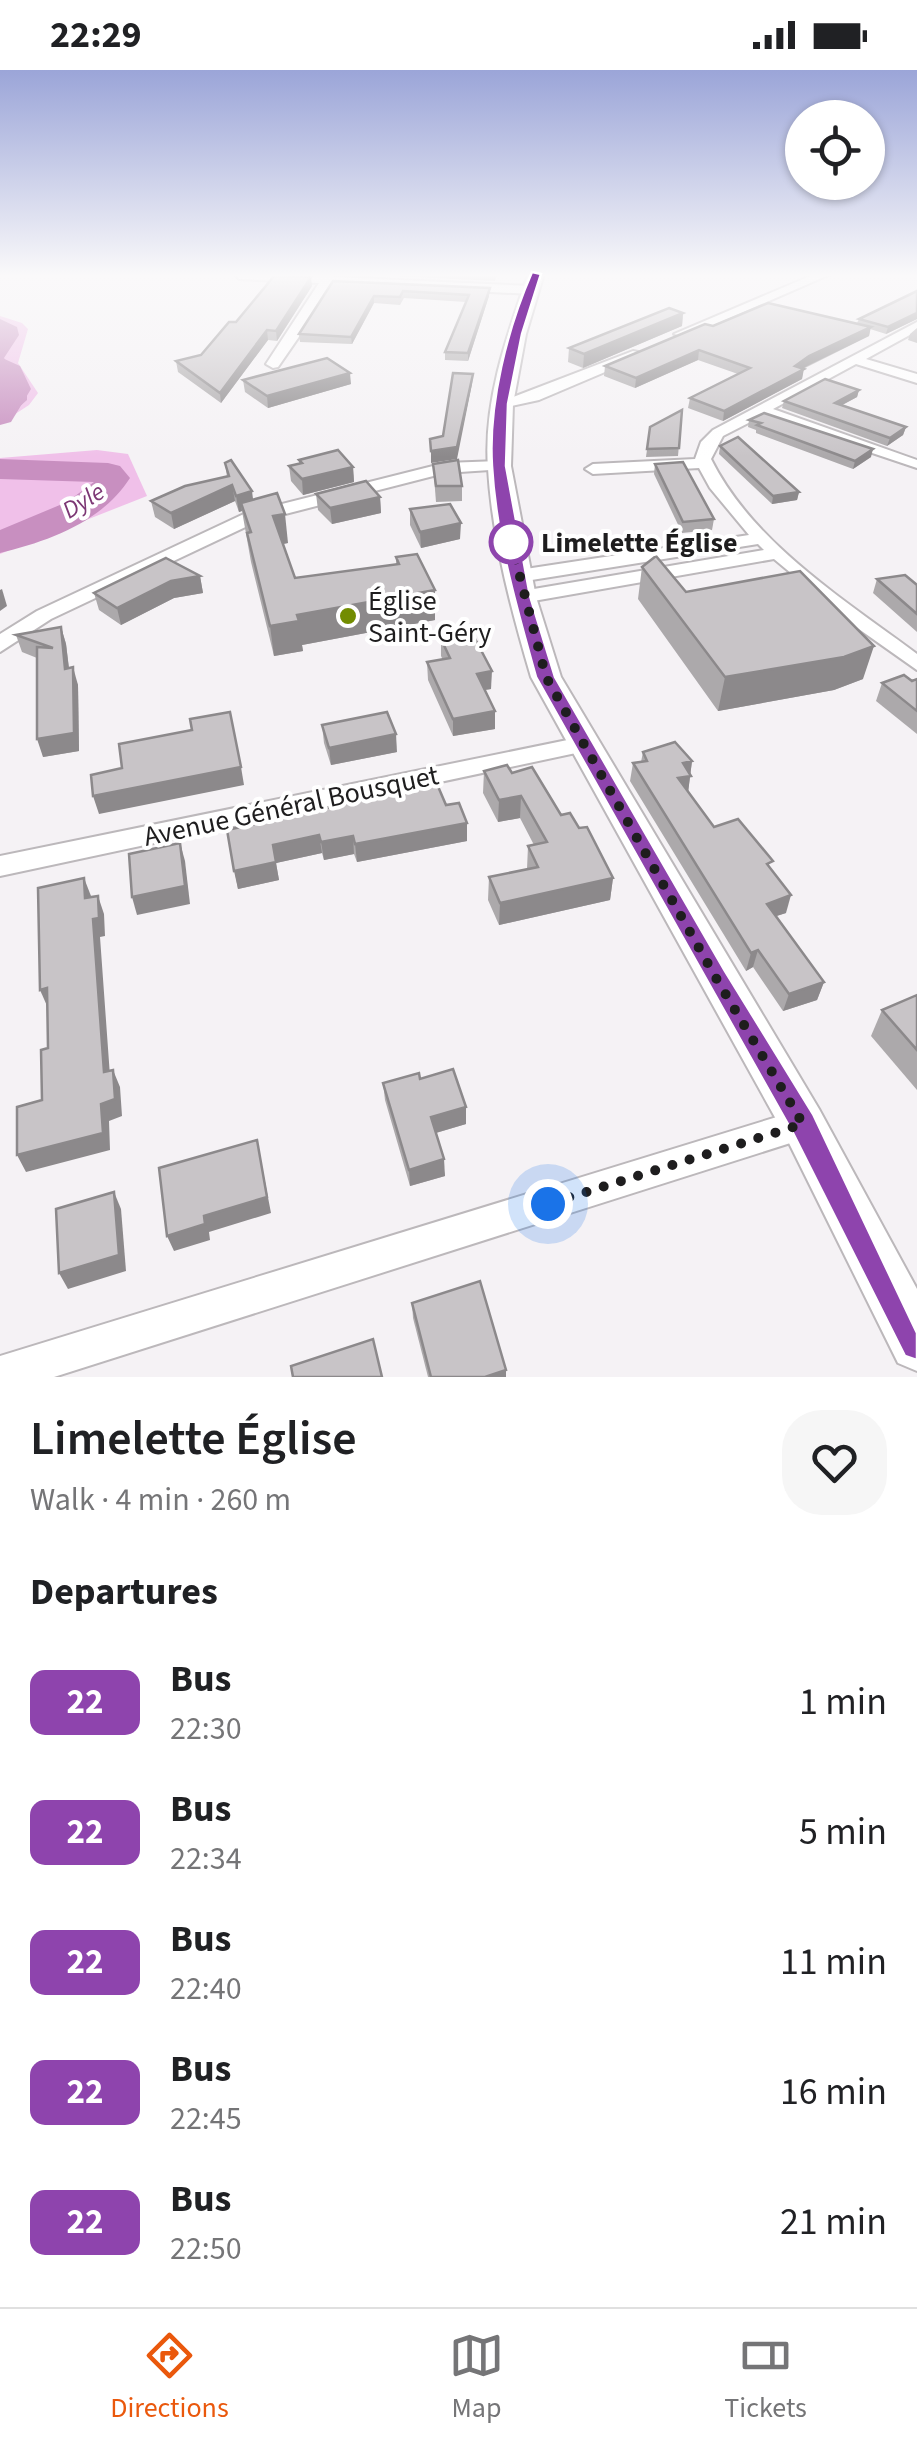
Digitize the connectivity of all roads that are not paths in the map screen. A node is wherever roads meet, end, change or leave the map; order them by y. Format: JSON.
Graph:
{"nodes":[{"id":1,"x":292,"y":335,"type":"edge"},
{"id":2,"x":517,"y":335,"type":"edge"},
{"id":3,"x":680,"y":335,"type":"edge"},
{"id":4,"x":901,"y":335,"type":"edge"},
{"id":5,"x":663,"y":342,"type":"edge"},
{"id":6,"x":645,"y":350,"type":"edge"},
{"id":7,"x":856,"y":360,"type":"junction"},
{"id":8,"x":271,"y":367,"type":"dead end"},
{"id":9,"x":917,"y":379,"type":"edge"},
{"id":10,"x":503,"y":398,"type":"junction"},
{"id":11,"x":760,"y":410,"type":"junction"},
{"id":12,"x":704,"y":463,"type":"junction"},
{"id":13,"x":912,"y":464,"type":"dead end"},
{"id":14,"x":499,"y":466,"type":"junction"},
{"id":15,"x":592,"y":469,"type":"dead end"},
{"id":16,"x":762,"y":538,"type":"junction"},
{"id":17,"x":778,"y":553,"type":"junction"},
{"id":18,"x":520,"y":586,"type":"junction"},
{"id":19,"x":0,"y":646,"type":"edge"},
{"id":20,"x":917,"y":664,"type":"edge"},
{"id":21,"x":582,"y":744,"type":"junction"},
{"id":22,"x":0,"y":866,"type":"edge"},
{"id":23,"x":803,"y":1124,"type":"junction"},
{"id":24,"x":917,"y":1344,"type":"edge"},
{"id":25,"x":0,"y":1376,"type":"edge"}],
"edges":[{"from":1,"to":8,"type":"street"},
{"from":2,"to":10,"type":"main road"},
{"from":3,"to":5,"type":"street"},
{"from":4,"to":7,"type":"street"},
{"from":6,"to":10,"type":"street"},
{"from":7,"to":9,"type":"street"},
{"from":7,"to":11,"type":"street"},
{"from":10,"to":14,"type":"main road"},
{"from":11,"to":12,"type":"street"},
{"from":11,"to":13,"type":"street"},
{"from":12,"to":15,"type":"street"},
{"from":12,"to":16,"type":"street"},
{"from":14,"to":18,"type":"main road"},
{"from":14,"to":19,"type":"street"},
{"from":16,"to":17,"type":"street"},
{"from":16,"to":18,"type":"street"},
{"from":17,"to":18,"type":"street"},
{"from":17,"to":20,"type":"street"},
{"from":18,"to":21,"type":"main road"},
{"from":21,"to":22,"type":"street","name":"Avenue Général Bousquet"},
{"from":21,"to":23,"type":"main road"},
{"from":23,"to":24,"type":"main road"},
{"from":23,"to":25,"type":"street"}]}
